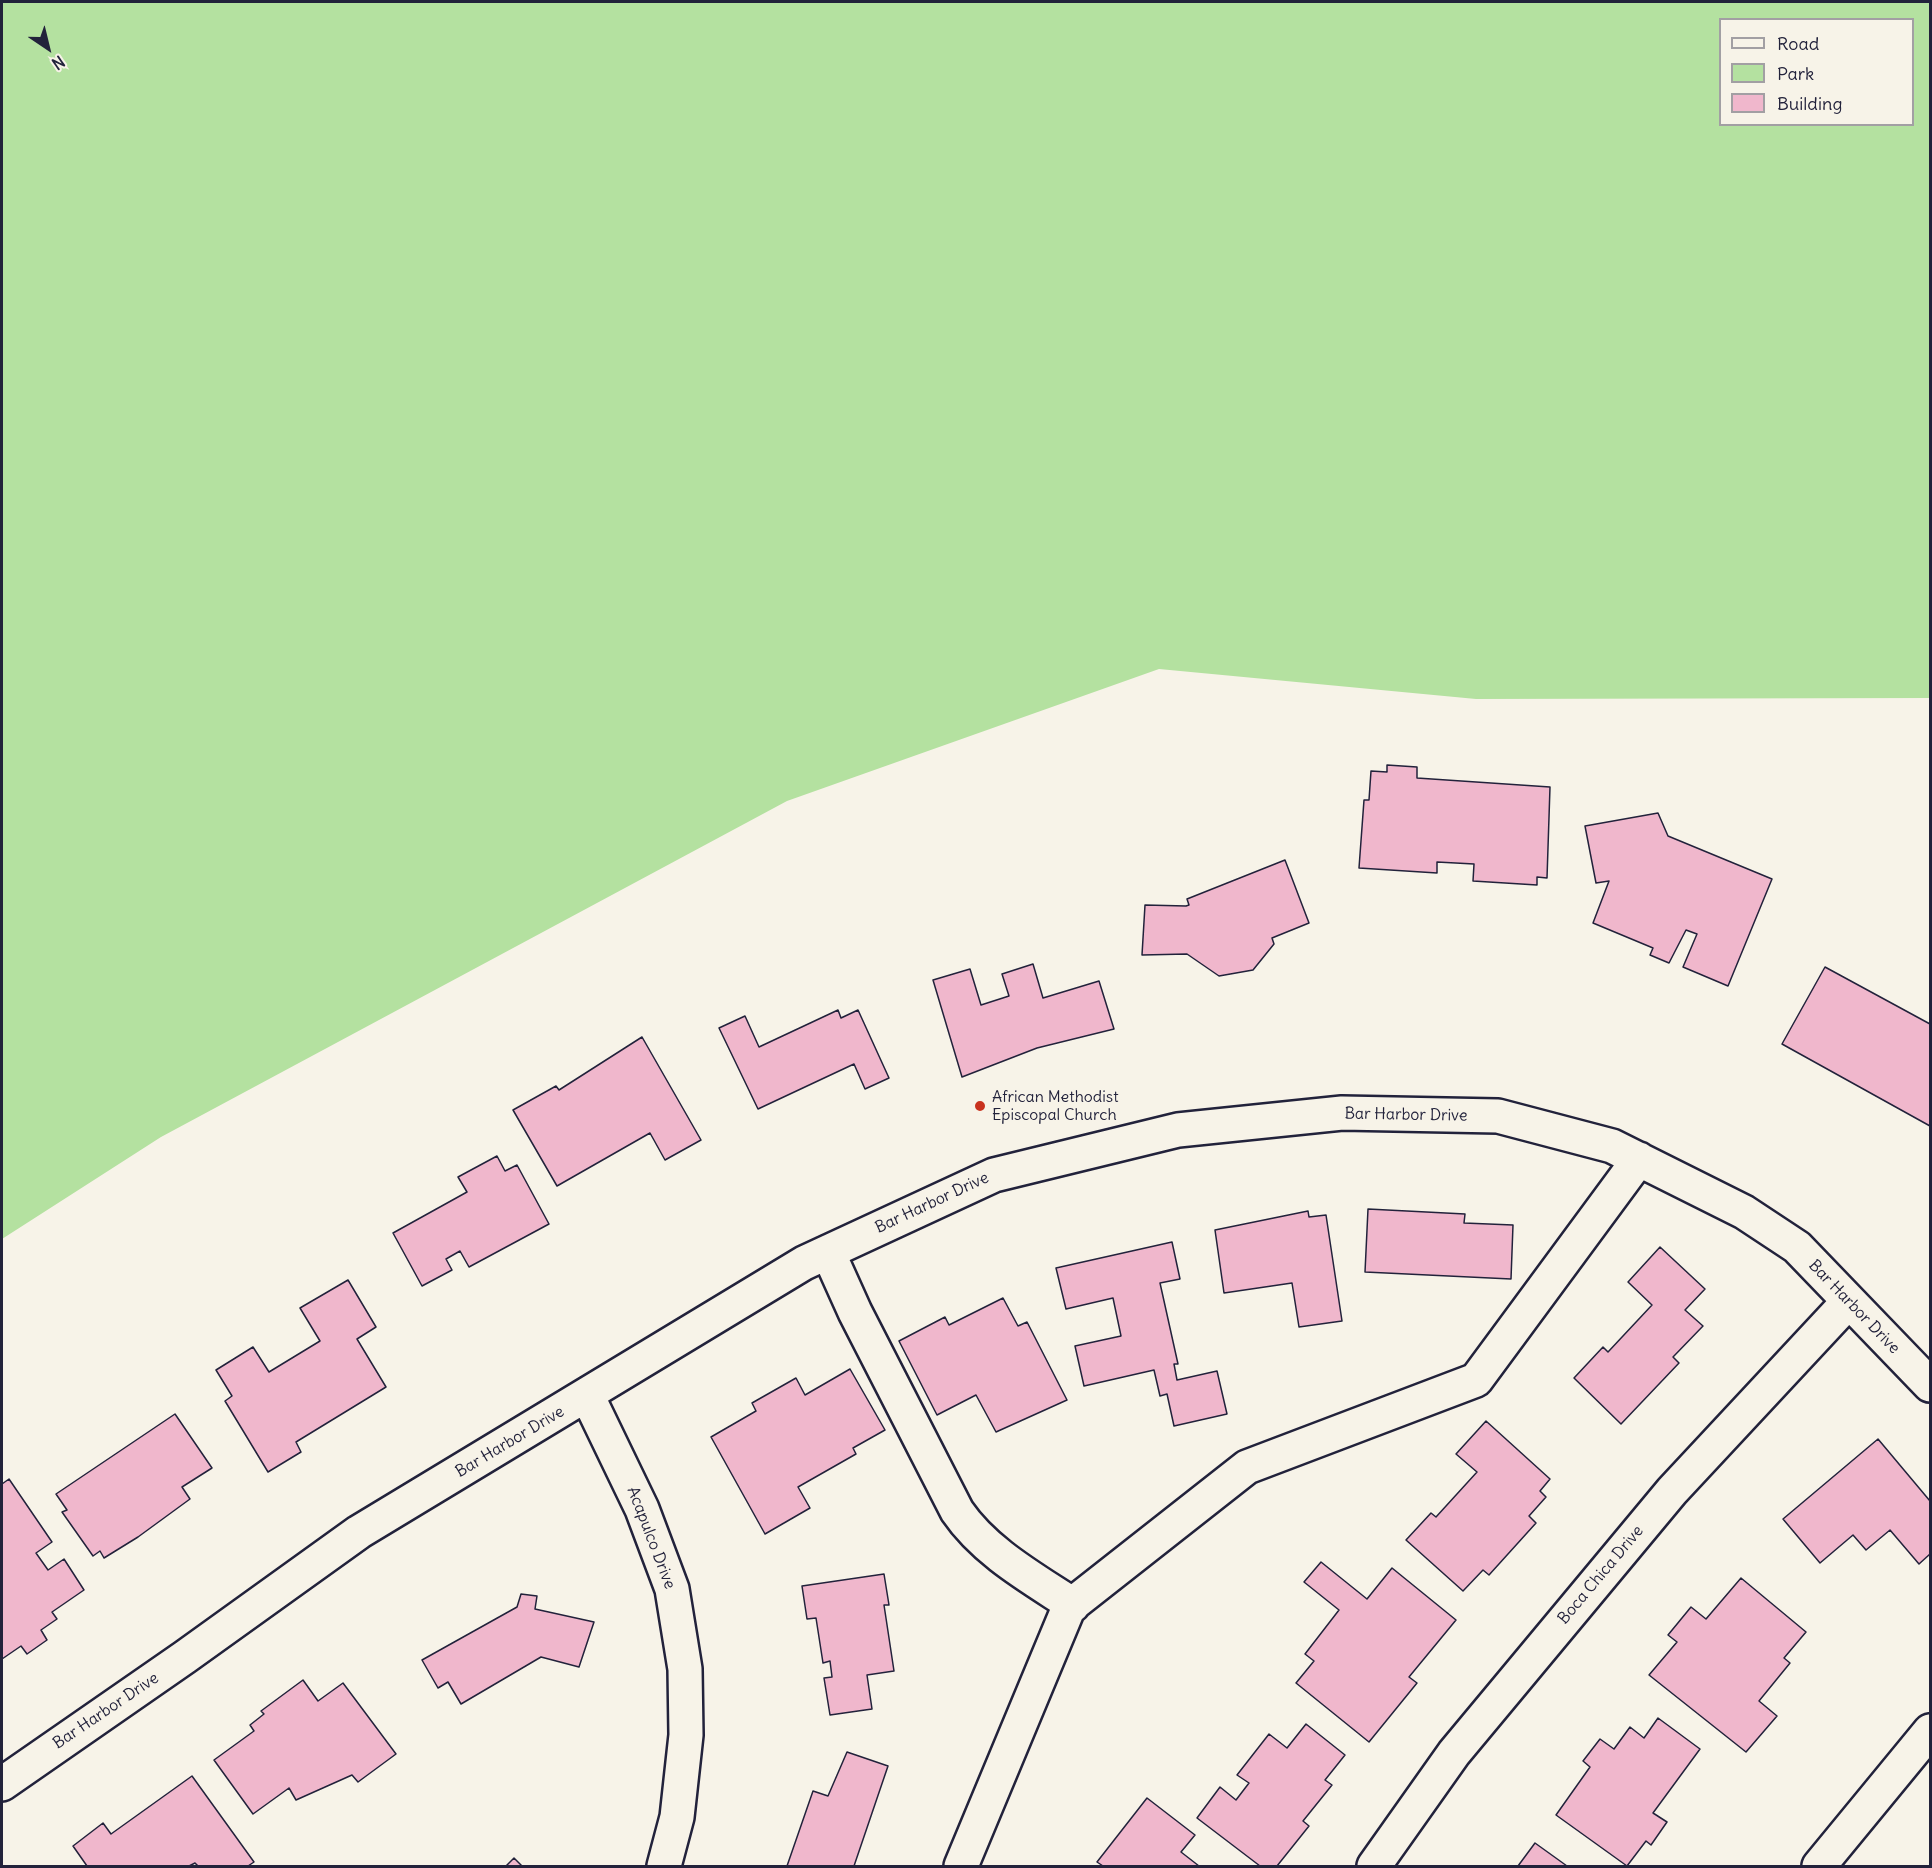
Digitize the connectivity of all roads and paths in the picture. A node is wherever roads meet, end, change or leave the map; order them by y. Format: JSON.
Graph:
{"nodes":[{"id":1,"x":1639,"y":1159,"type":"junction"},
{"id":2,"x":828,"y":1252,"type":"junction"},
{"id":3,"x":1849,"y":1301,"type":"junction"},
{"id":4,"x":1930,"y":1385,"type":"edge"},
{"id":5,"x":587,"y":1395,"type":"junction"},
{"id":6,"x":1073,"y":1605,"type":"junction"},
{"id":7,"x":1930,"y":1731,"type":"edge"},
{"id":8,"x":2,"y":1784,"type":"edge"},
{"id":9,"x":664,"y":1866,"type":"edge"},
{"id":10,"x":961,"y":1866,"type":"edge"},
{"id":11,"x":1374,"y":1866,"type":"edge"},
{"id":12,"x":1819,"y":1866,"type":"edge"}],
"edges":[{"from":1,"to":2,"type":"street","name":"Bar Harbor Drive"},
{"from":1,"to":3,"type":"street","name":"Bar Harbor Drive"},
{"from":1,"to":6,"type":"street"},
{"from":2,"to":5,"type":"street","name":"Bar Harbor Drive"},
{"from":2,"to":6,"type":"street"},
{"from":3,"to":4,"type":"street","name":"Bar Harbor Drive"},
{"from":3,"to":11,"type":"street","name":"Boca Chica Drive"},
{"from":5,"to":8,"type":"street","name":"Bar Harbor Drive"},
{"from":5,"to":9,"type":"street","name":"Acapulco Drive"},
{"from":6,"to":10,"type":"street"},
{"from":7,"to":12,"type":"street"}]}
